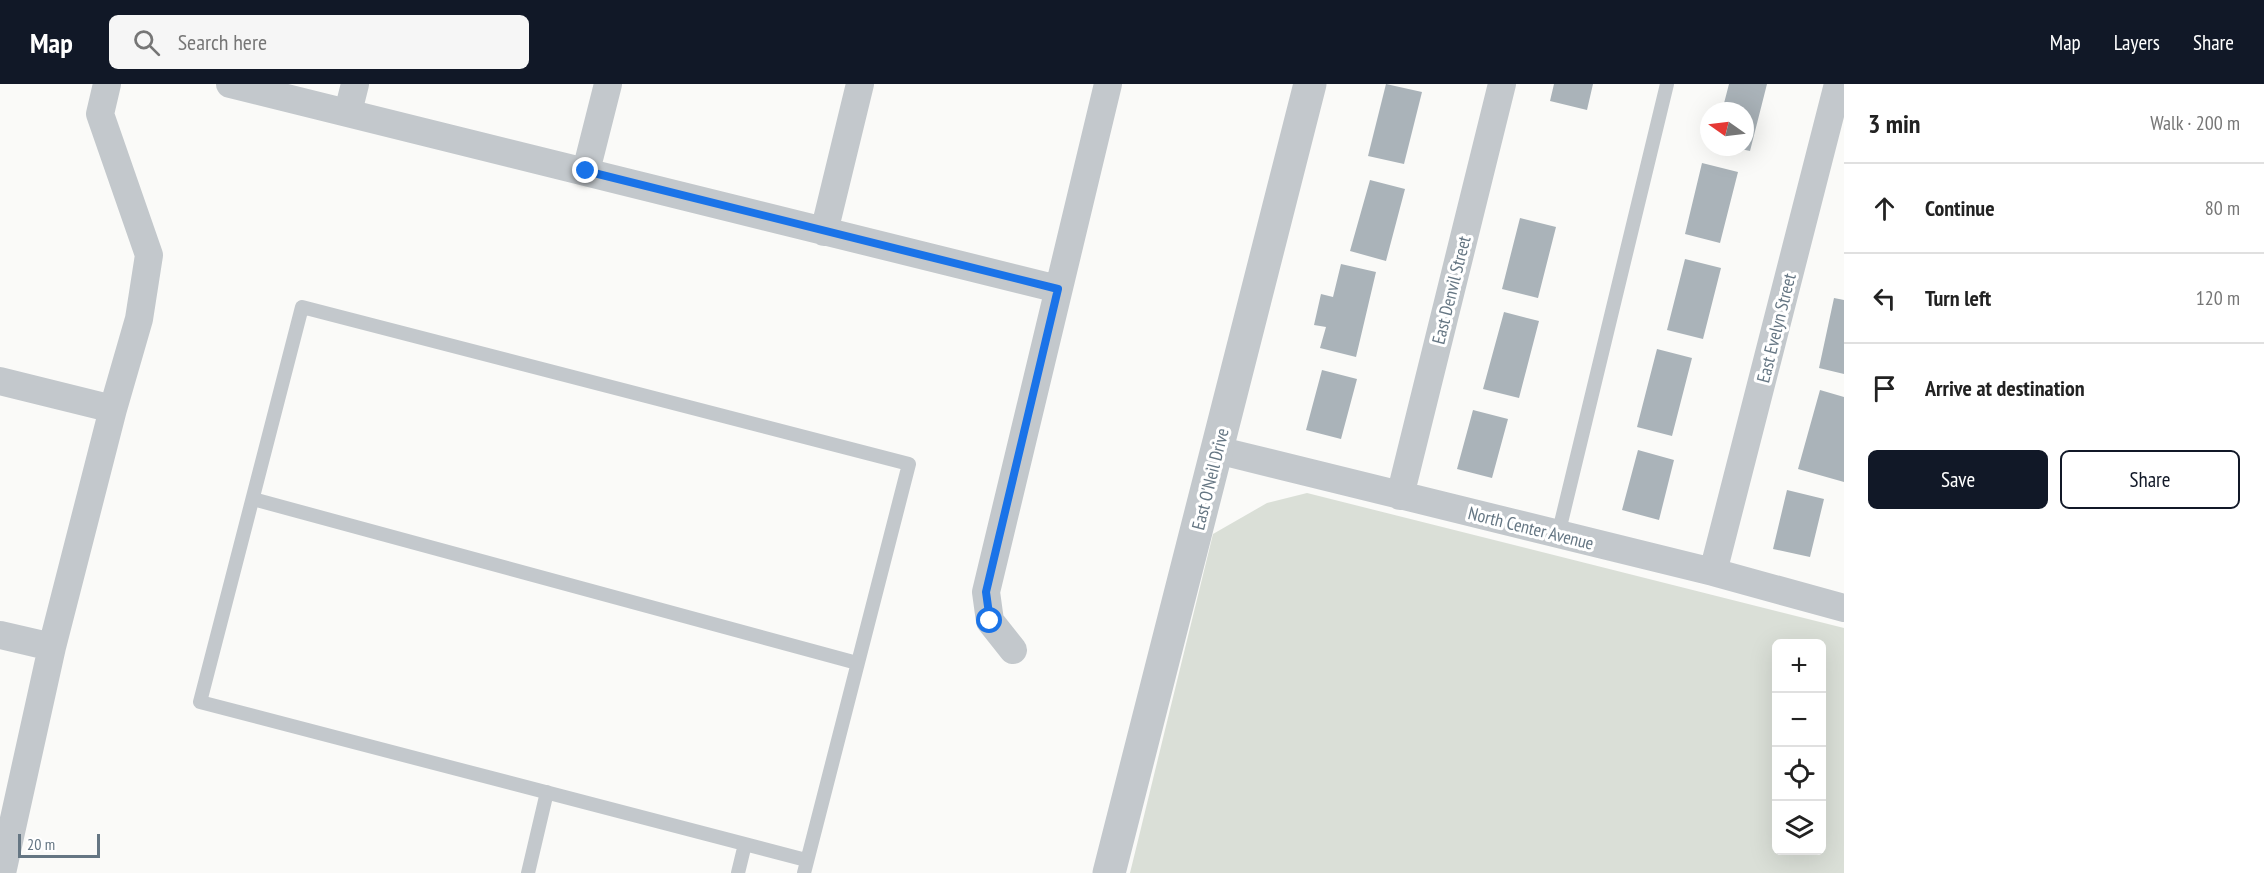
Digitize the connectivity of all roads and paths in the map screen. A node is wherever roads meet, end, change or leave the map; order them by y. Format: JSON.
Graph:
{"nodes":[{"id":1,"x":107,"y":84,"type":"edge"},
{"id":2,"x":231,"y":84,"type":"edge"},
{"id":3,"x":355,"y":84,"type":"edge"},
{"id":4,"x":608,"y":84,"type":"edge"},
{"id":5,"x":861,"y":84,"type":"edge"},
{"id":6,"x":1108,"y":84,"type":"edge"},
{"id":7,"x":1310,"y":84,"type":"edge"},
{"id":8,"x":1502,"y":84,"type":"edge"},
{"id":9,"x":1667,"y":84,"type":"edge"},
{"id":10,"x":1838,"y":84,"type":"edge"},
{"id":11,"x":348,"y":112,"type":"junction"},
{"id":12,"x":586,"y":171,"type":"junction"},
{"id":13,"x":824,"y":232,"type":"junction"},
{"id":14,"x":1058,"y":289,"type":"junction"},
{"id":15,"x":0,"y":381,"type":"edge"},
{"id":16,"x":113,"y":409,"type":"junction"},
{"id":17,"x":1217,"y":450,"type":"junction"},
{"id":18,"x":1400,"y":496,"type":"junction"},
{"id":19,"x":253,"y":499,"type":"junction"},
{"id":20,"x":1558,"y":535,"type":"junction"},
{"id":21,"x":1713,"y":572,"type":"junction"},
{"id":22,"x":1844,"y":608,"type":"edge"},
{"id":23,"x":0,"y":635,"type":"edge"},
{"id":24,"x":52,"y":647,"type":"junction"},
{"id":25,"x":1013,"y":650,"type":"dead end"},
{"id":26,"x":857,"y":663,"type":"junction"},
{"id":27,"x":547,"y":792,"type":"junction"},
{"id":28,"x":745,"y":844,"type":"junction"},
{"id":29,"x":805,"y":866,"type":"edge"},
{"id":30,"x":2,"y":873,"type":"edge"},
{"id":31,"x":528,"y":873,"type":"edge"},
{"id":32,"x":738,"y":873,"type":"edge"},
{"id":33,"x":1109,"y":873,"type":"edge"}],
"edges":[{"from":1,"to":16,"type":"street"},
{"from":2,"to":11,"type":"street"},
{"from":3,"to":11,"type":"street"},
{"from":4,"to":12,"type":"street"},
{"from":5,"to":13,"type":"street"},
{"from":6,"to":14,"type":"street"},
{"from":7,"to":17,"type":"street","name":"East O'Neil Drive"},
{"from":8,"to":18,"type":"street","name":"East Denvil Street"},
{"from":9,"to":20,"type":"lane"},
{"from":10,"to":21,"type":"street","name":"East Evelyn Street"},
{"from":11,"to":12,"type":"street"},
{"from":12,"to":13,"type":"street"},
{"from":13,"to":14,"type":"street"},
{"from":14,"to":25,"type":"street"},
{"from":15,"to":16,"type":"street"},
{"from":16,"to":24,"type":"street"},
{"from":17,"to":18,"type":"street","name":"North Center Avenue"},
{"from":17,"to":33,"type":"street","name":"East O'Neil Drive"},
{"from":18,"to":20,"type":"street","name":"North Center Avenue"},
{"from":19,"to":26,"type":"lane"},
{"from":19,"to":26,"type":"lane"},
{"from":19,"to":27,"type":"lane"},
{"from":20,"to":21,"type":"street","name":"North Center Avenue"},
{"from":21,"to":22,"type":"street","name":"North Center Avenue"},
{"from":23,"to":24,"type":"street"},
{"from":24,"to":30,"type":"street"},
{"from":26,"to":29,"type":"lane"},
{"from":27,"to":28,"type":"lane"},
{"from":27,"to":31,"type":"lane"},
{"from":28,"to":29,"type":"lane"},
{"from":28,"to":32,"type":"lane"}]}
